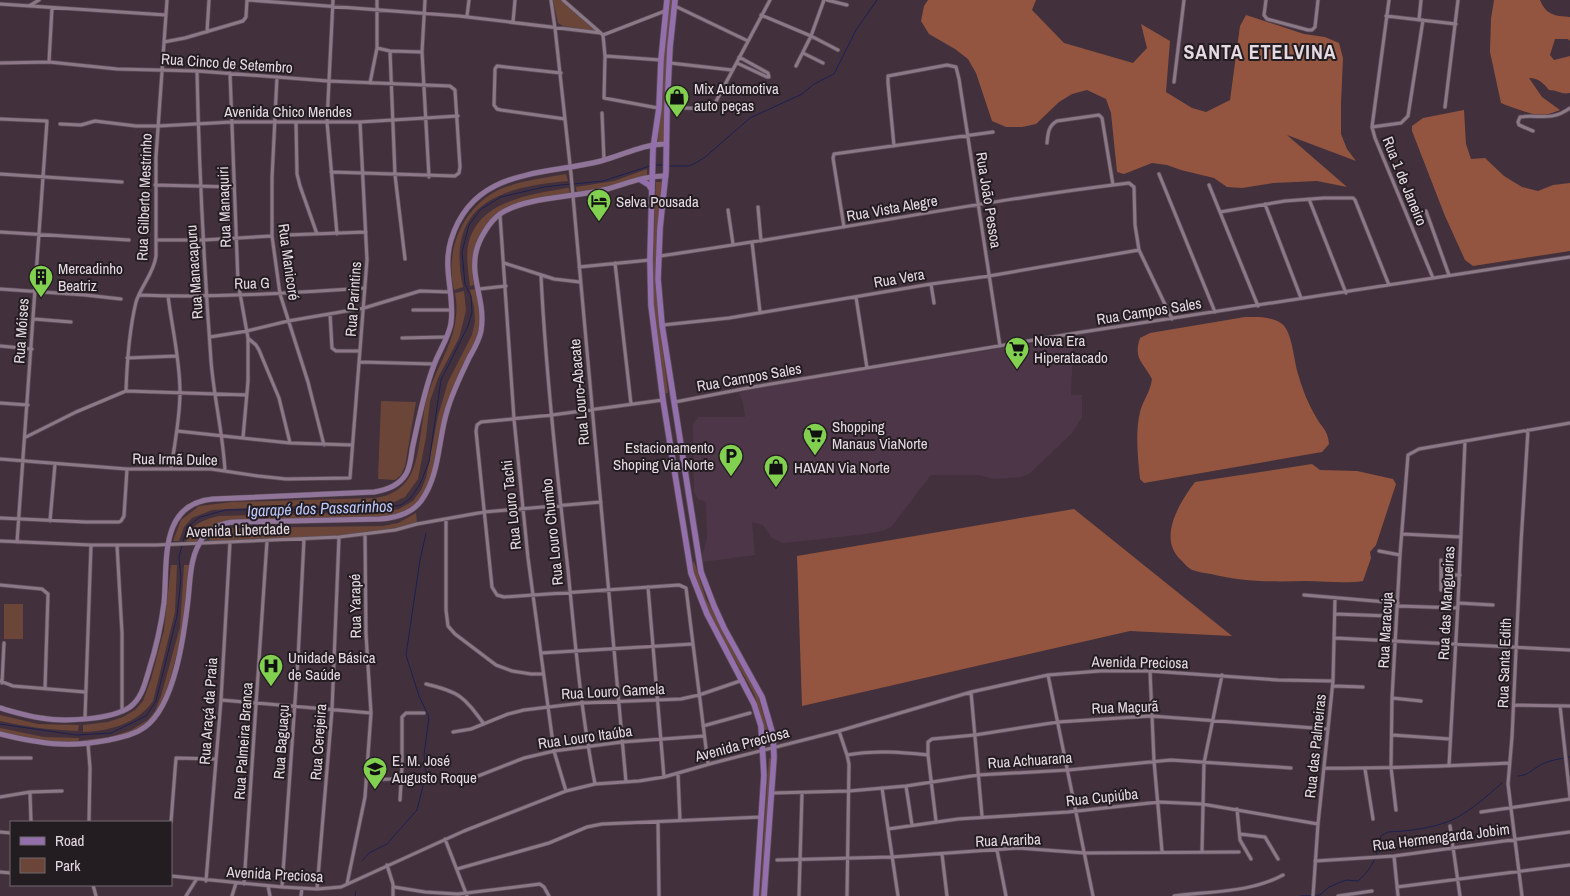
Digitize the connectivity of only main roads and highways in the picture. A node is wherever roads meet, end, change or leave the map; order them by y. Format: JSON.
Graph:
{"nodes":[{"id":1,"x":667,"y":0,"type":"edge"},
{"id":2,"x":675,"y":3,"type":"edge"},
{"id":3,"x":641,"y":180,"type":"road end"},
{"id":4,"x":652,"y":190,"type":"junction"},
{"id":5,"x":756,"y":896,"type":"edge"},
{"id":6,"x":764,"y":896,"type":"edge"}],
"edges":[{"from":1,"to":4,"type":"main road"},
{"from":2,"to":6,"type":"main road"},
{"from":3,"to":4,"type":"main road"},
{"from":4,"to":5,"type":"main road"}]}
